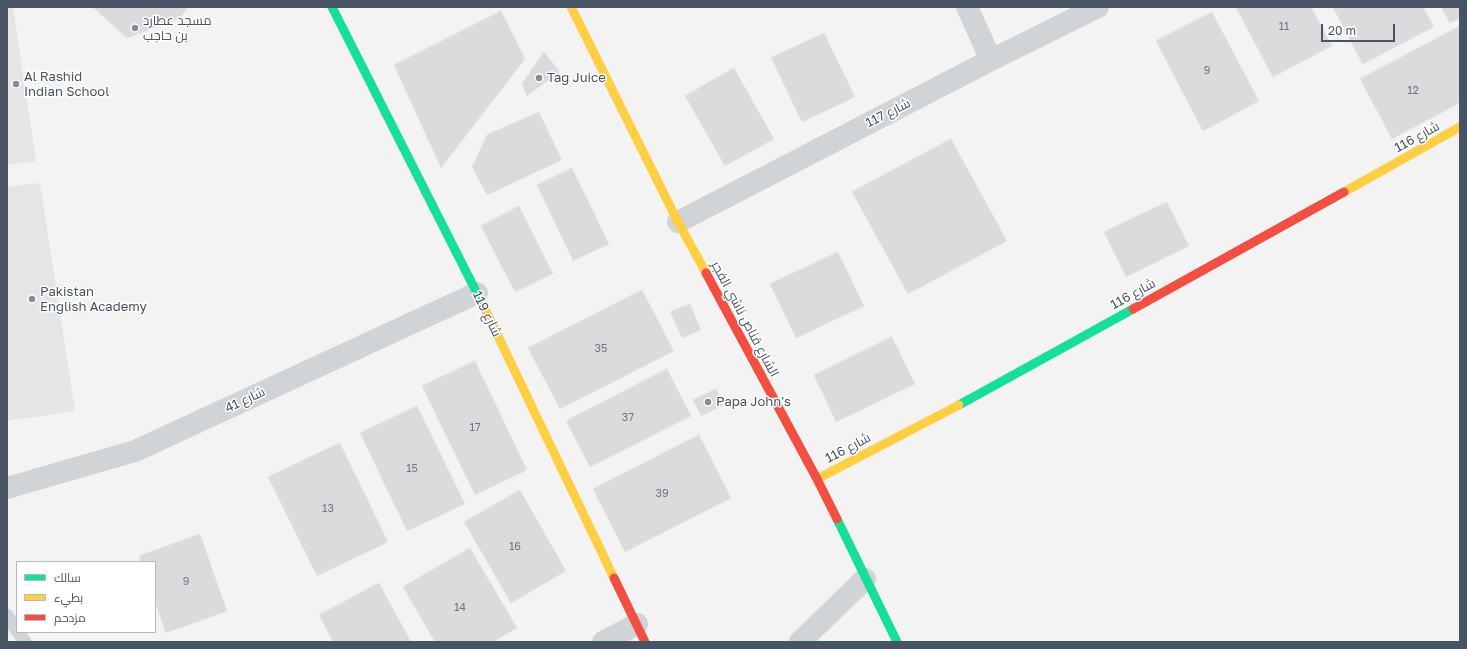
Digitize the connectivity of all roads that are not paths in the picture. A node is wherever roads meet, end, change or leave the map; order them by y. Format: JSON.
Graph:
{"nodes":[{"id":1,"x":332,"y":7,"type":"edge"},
{"id":2,"x":571,"y":7,"type":"edge"},
{"id":3,"x":966,"y":7,"type":"edge"},
{"id":4,"x":1098,"y":7,"type":"edge"},
{"id":5,"x":990,"y":60,"type":"junction"},
{"id":6,"x":1460,"y":128,"type":"edge"},
{"id":7,"x":678,"y":222,"type":"junction"},
{"id":8,"x":477,"y":293,"type":"junction"},
{"id":9,"x":817,"y":479,"type":"junction"},
{"id":10,"x":7,"y":488,"type":"edge"},
{"id":11,"x":865,"y":579,"type":"junction"},
{"id":12,"x":7,"y":615,"type":"edge"},
{"id":13,"x":16,"y":629,"type":"edge"},
{"id":14,"x":18,"y":633,"type":"edge"},
{"id":15,"x":641,"y":633,"type":"edge"},
{"id":16,"x":25,"y":642,"type":"edge"},
{"id":17,"x":603,"y":642,"type":"edge"},
{"id":18,"x":800,"y":642,"type":"edge"},
{"id":19,"x":897,"y":642,"type":"edge"}],
"edges":[{"from":1,"to":8,"type":"street","name":"شارع 119"},
{"from":2,"to":7,"type":"street","name":"الشارع قناص ناشي الفجر"},
{"from":3,"to":5,"type":"street"},
{"from":4,"to":5,"type":"street","name":"شارع 117"},
{"from":5,"to":7,"type":"street","name":"شارع 117"},
{"from":6,"to":9,"type":"street","name":"شارع 116"},
{"from":7,"to":9,"type":"street","name":"الشارع قناص ناشي الفجر"},
{"from":8,"to":10,"type":"street","name":"شارع 41"},
{"from":8,"to":15,"type":"street","name":"شارع 119"},
{"from":9,"to":11,"type":"street","name":"الشارع قناص ناشي الفجر"},
{"from":11,"to":18,"type":"street"},
{"from":11,"to":19,"type":"street","name":"الشارع قناص ناشي الفجر"},
{"from":12,"to":13,"type":"lane"},
{"from":14,"to":16,"type":"lane"},
{"from":15,"to":17,"type":"street","name":"شارع 119"}]}
